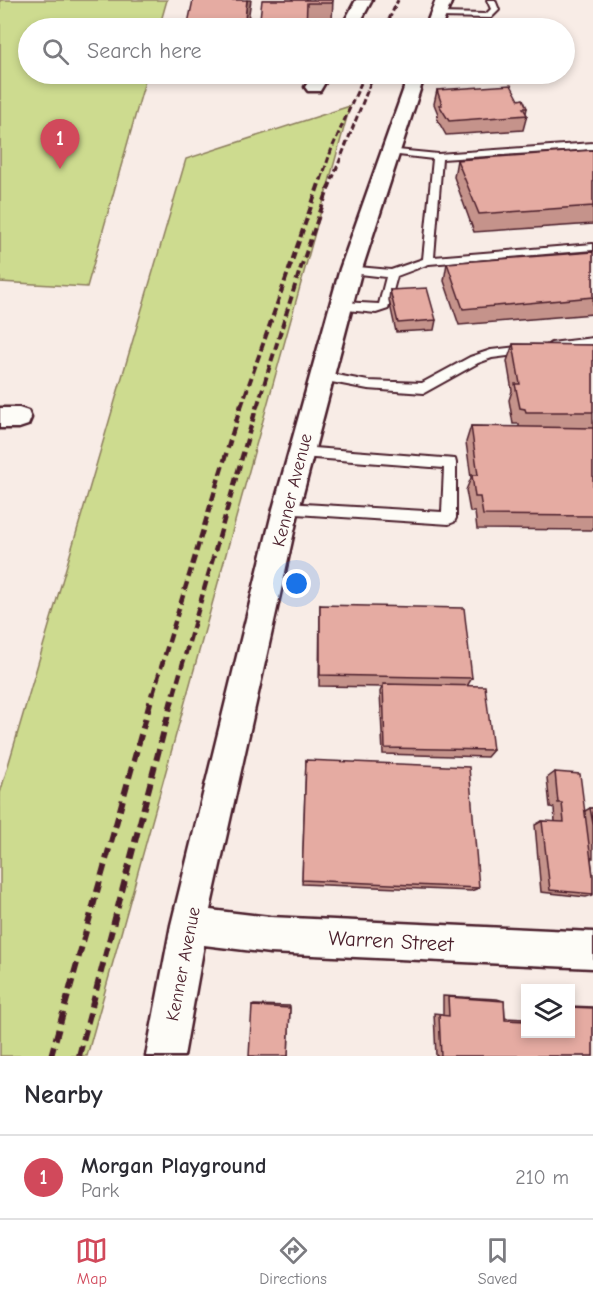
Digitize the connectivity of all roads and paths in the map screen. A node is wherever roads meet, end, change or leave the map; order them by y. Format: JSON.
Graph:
{"nodes":[{"id":1,"x":364,"y":0,"type":"edge"},
{"id":2,"x":491,"y":0,"type":"edge"},
{"id":3,"x":438,"y":14,"type":"edge"},
{"id":4,"x":355,"y":18,"type":"edge"},
{"id":5,"x":413,"y":84,"type":"edge"},
{"id":6,"x":593,"y":146,"type":"edge"},
{"id":7,"x":390,"y":151,"type":"junction"},
{"id":8,"x":438,"y":157,"type":"junction"},
{"id":9,"x":593,"y":247,"type":"edge"},
{"id":10,"x":428,"y":261,"type":"junction"},
{"id":11,"x":351,"y":269,"type":"junction"},
{"id":12,"x":392,"y":274,"type":"junction"},
{"id":13,"x":341,"y":306,"type":"junction"},
{"id":14,"x":593,"y":342,"type":"edge"},
{"id":15,"x":321,"y":376,"type":"junction"},
{"id":16,"x":301,"y":452,"type":"junction"},
{"id":17,"x":286,"y":509,"type":"junction"},
{"id":18,"x":189,"y":925,"type":"junction"},
{"id":19,"x":593,"y":950,"type":"edge"},
{"id":20,"x":165,"y":1056,"type":"edge"}],
"edges":[{"from":1,"to":4,"type":"street"},
{"from":2,"to":3,"type":"lane"},
{"from":5,"to":7,"type":"street","name":"Kenner Avenue"},
{"from":6,"to":8,"type":"lane"},
{"from":7,"to":8,"type":"lane"},
{"from":7,"to":11,"type":"street","name":"Kenner Avenue"},
{"from":8,"to":10,"type":"lane"},
{"from":9,"to":10,"type":"lane"},
{"from":10,"to":12,"type":"lane"},
{"from":11,"to":12,"type":"lane"},
{"from":11,"to":13,"type":"street","name":"Kenner Avenue"},
{"from":12,"to":13,"type":"lane"},
{"from":13,"to":15,"type":"street","name":"Kenner Avenue"},
{"from":14,"to":15,"type":"lane"},
{"from":15,"to":16,"type":"street","name":"Kenner Avenue"},
{"from":16,"to":17,"type":"street","name":"Kenner Avenue"},
{"from":16,"to":17,"type":"lane"},
{"from":17,"to":18,"type":"street","name":"Kenner Avenue"},
{"from":18,"to":19,"type":"street","name":"Warren Street"},
{"from":18,"to":20,"type":"street","name":"Kenner Avenue"}]}
